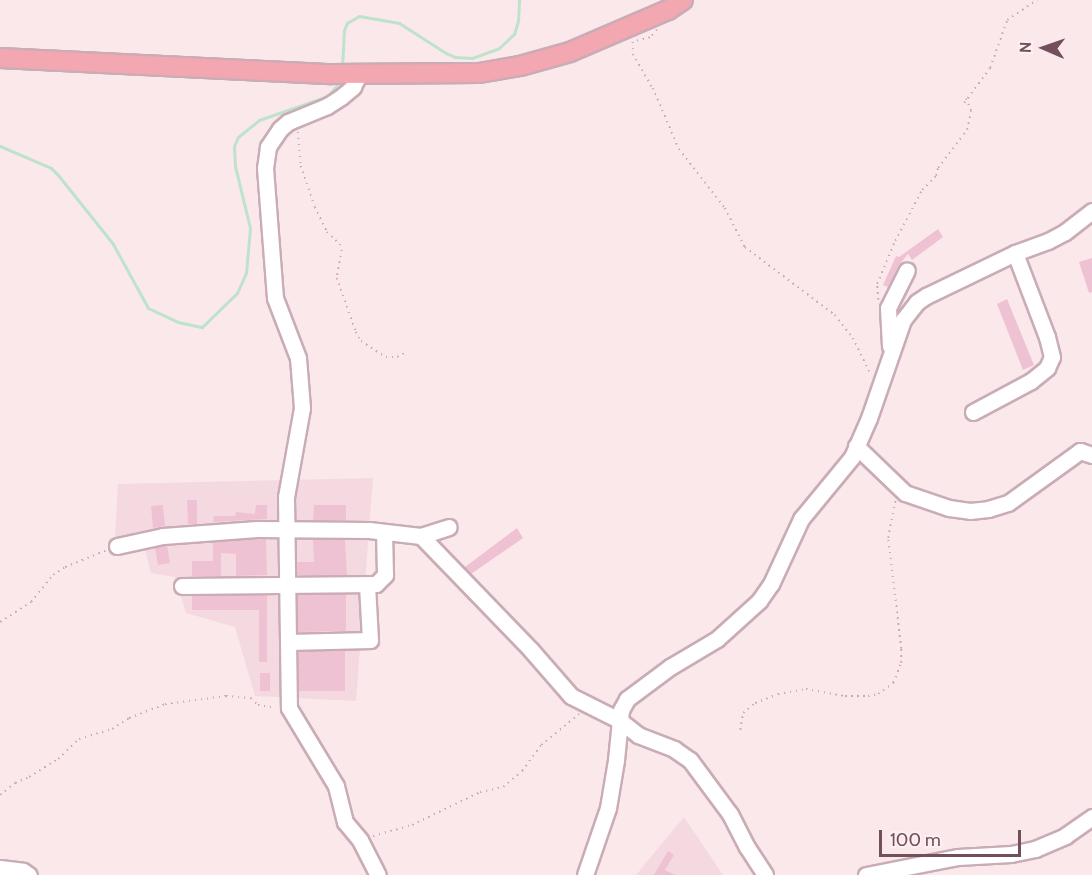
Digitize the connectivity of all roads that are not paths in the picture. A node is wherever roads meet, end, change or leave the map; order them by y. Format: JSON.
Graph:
{"nodes":[{"id":1,"x":683,"y":0,"type":"edge"},
{"id":2,"x":0,"y":58,"type":"edge"},
{"id":3,"x":346,"y":74,"type":"junction"},
{"id":4,"x":1092,"y":211,"type":"edge"},
{"id":5,"x":1015,"y":253,"type":"junction"},
{"id":6,"x":907,"y":270,"type":"dead end"},
{"id":7,"x":891,"y":355,"type":"junction"},
{"id":8,"x":972,"y":412,"type":"dead end"},
{"id":9,"x":856,"y":447,"type":"junction"},
{"id":10,"x":1092,"y":454,"type":"edge"},
{"id":11,"x":449,"y":527,"type":"dead end"},
{"id":12,"x":286,"y":529,"type":"junction"},
{"id":13,"x":384,"y":532,"type":"junction"},
{"id":14,"x":421,"y":536,"type":"junction"},
{"id":15,"x":117,"y":546,"type":"road end"},
{"id":16,"x":367,"y":585,"type":"junction"},
{"id":17,"x":182,"y":586,"type":"dead end"},
{"id":18,"x":287,"y":587,"type":"junction"},
{"id":19,"x":288,"y":642,"type":"junction"},
{"id":20,"x":619,"y":720,"type":"junction"},
{"id":21,"x":1092,"y":817,"type":"edge"},
{"id":22,"x":0,"y":868,"type":"edge"},
{"id":23,"x":29,"y":875,"type":"edge"},
{"id":24,"x":378,"y":875,"type":"edge"},
{"id":25,"x":585,"y":875,"type":"edge"},
{"id":26,"x":765,"y":875,"type":"edge"},
{"id":27,"x":866,"y":875,"type":"edge"}],
"edges":[{"from":1,"to":3,"type":"main road"},
{"from":2,"to":3,"type":"main road"},
{"from":3,"to":12,"type":"street"},
{"from":4,"to":5,"type":"street"},
{"from":5,"to":7,"type":"street"},
{"from":5,"to":8,"type":"street"},
{"from":6,"to":7,"type":"street"},
{"from":7,"to":9,"type":"street"},
{"from":9,"to":10,"type":"street"},
{"from":9,"to":20,"type":"street"},
{"from":11,"to":14,"type":"street"},
{"from":12,"to":13,"type":"street"},
{"from":12,"to":15,"type":"street"},
{"from":12,"to":18,"type":"street"},
{"from":13,"to":14,"type":"street"},
{"from":13,"to":16,"type":"street"},
{"from":14,"to":20,"type":"street"},
{"from":16,"to":18,"type":"street"},
{"from":16,"to":19,"type":"street"},
{"from":17,"to":18,"type":"street"},
{"from":18,"to":19,"type":"street"},
{"from":19,"to":24,"type":"street"},
{"from":20,"to":25,"type":"street"},
{"from":20,"to":26,"type":"street"},
{"from":21,"to":27,"type":"street"},
{"from":22,"to":23,"type":"street"}]}
